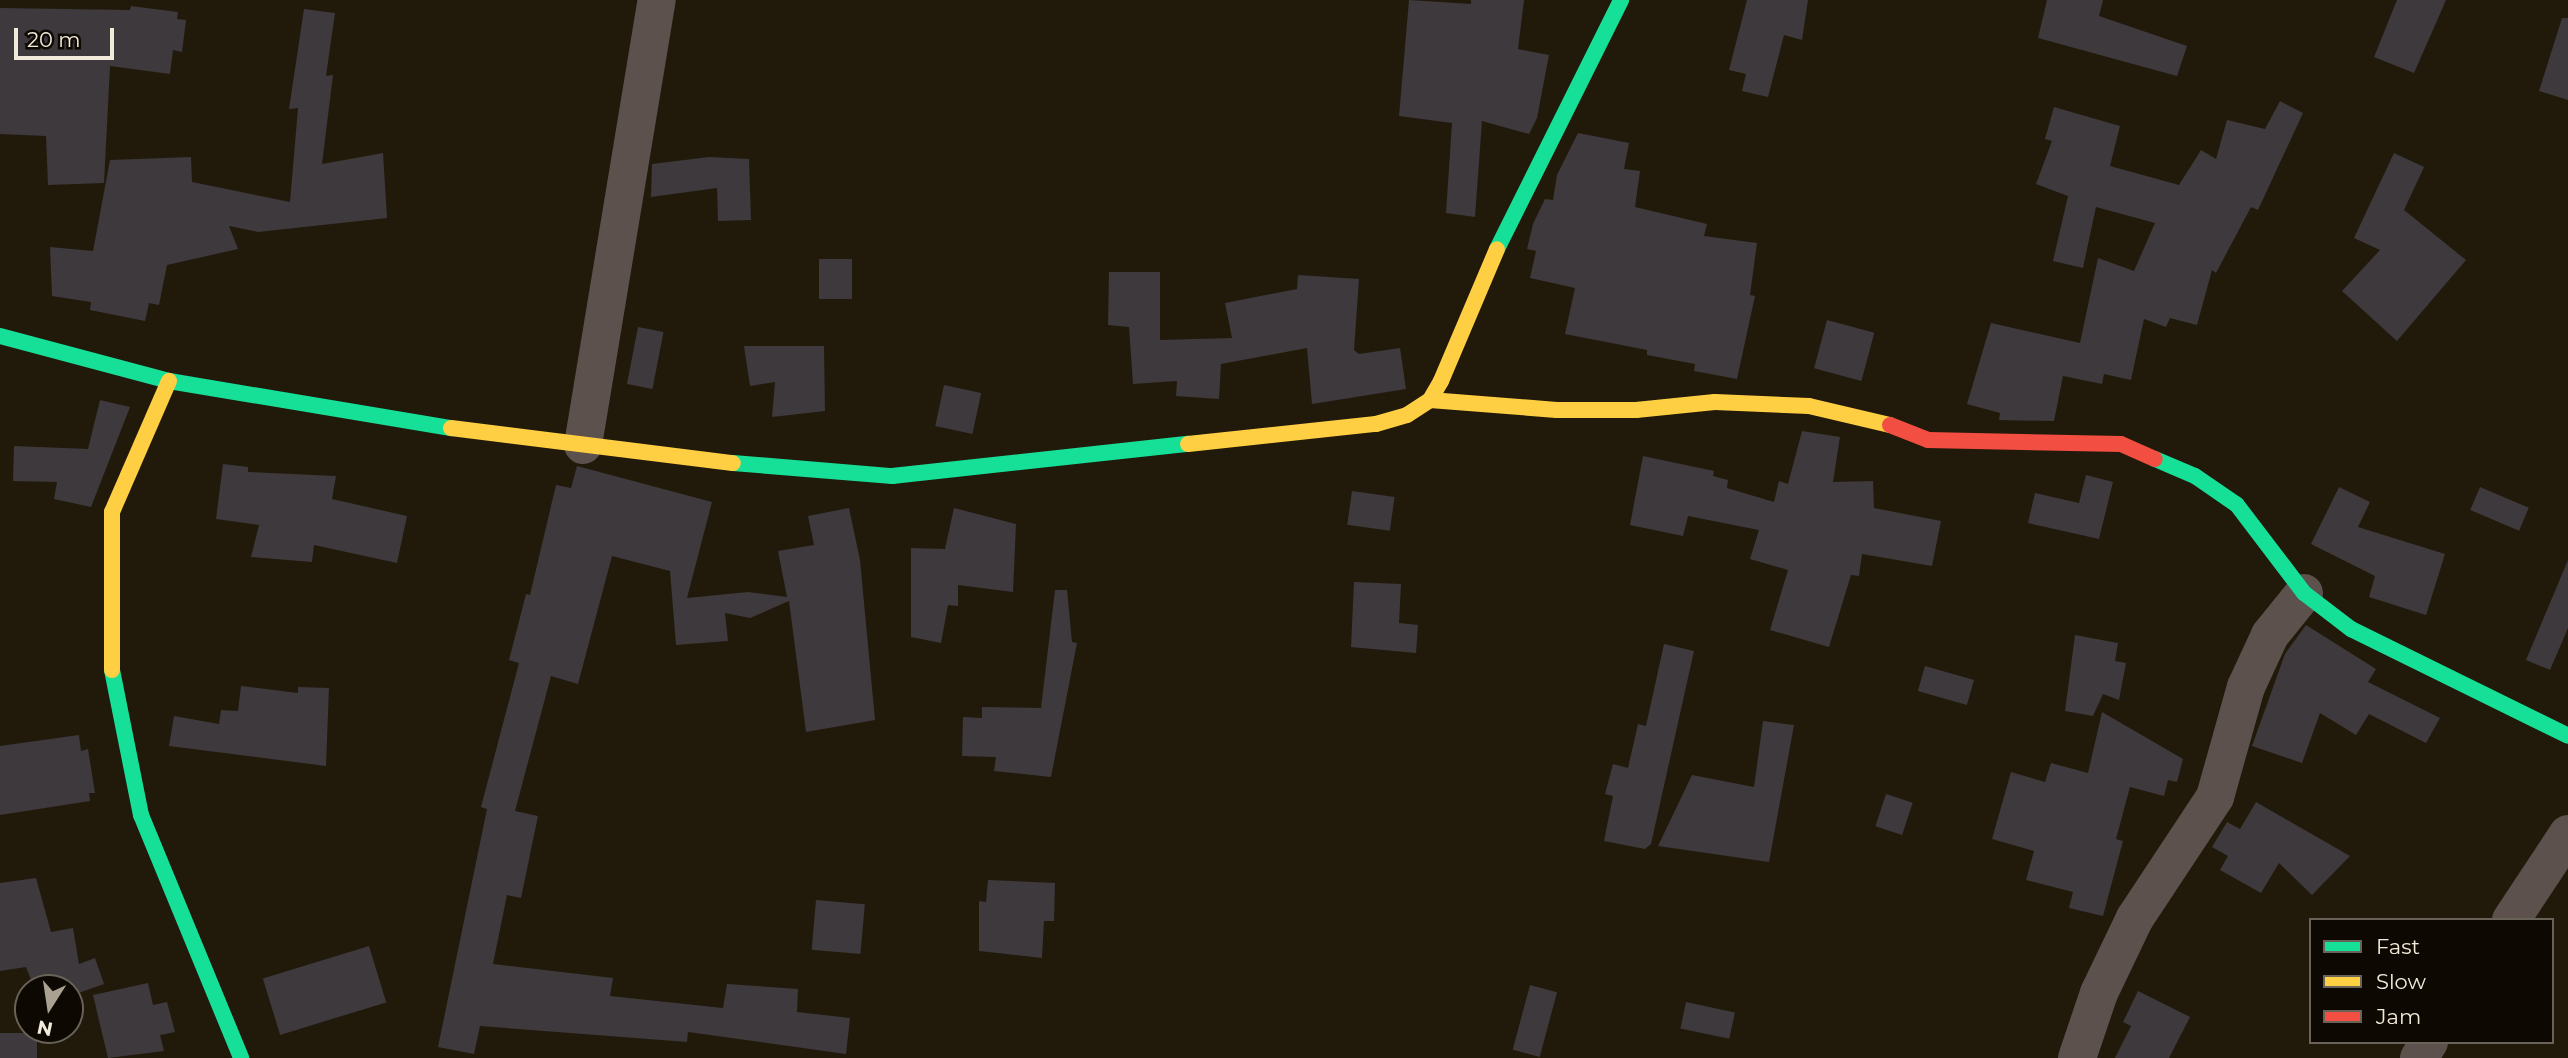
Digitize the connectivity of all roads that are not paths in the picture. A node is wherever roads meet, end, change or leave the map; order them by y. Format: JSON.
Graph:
{"nodes":[{"id":1,"x":657,"y":0,"type":"edge"},
{"id":2,"x":1621,"y":0,"type":"edge"},
{"id":3,"x":0,"y":336,"type":"edge"},
{"id":4,"x":169,"y":381,"type":"junction"},
{"id":5,"x":1430,"y":400,"type":"junction"},
{"id":6,"x":583,"y":445,"type":"junction"},
{"id":7,"x":2304,"y":593,"type":"junction"},
{"id":8,"x":2568,"y":736,"type":"edge"},
{"id":9,"x":2568,"y":834,"type":"edge"},
{"id":10,"x":2512,"y":918,"type":"edge"},
{"id":11,"x":241,"y":1058,"type":"edge"},
{"id":12,"x":2077,"y":1058,"type":"edge"}],
"edges":[{"from":1,"to":6,"type":"street"},
{"from":2,"to":5,"type":"street"},
{"from":3,"to":4,"type":"street"},
{"from":4,"to":6,"type":"street"},
{"from":4,"to":11,"type":"street"},
{"from":5,"to":6,"type":"street"},
{"from":5,"to":7,"type":"street"},
{"from":7,"to":8,"type":"street"},
{"from":7,"to":12,"type":"street"},
{"from":9,"to":10,"type":"street"}]}
